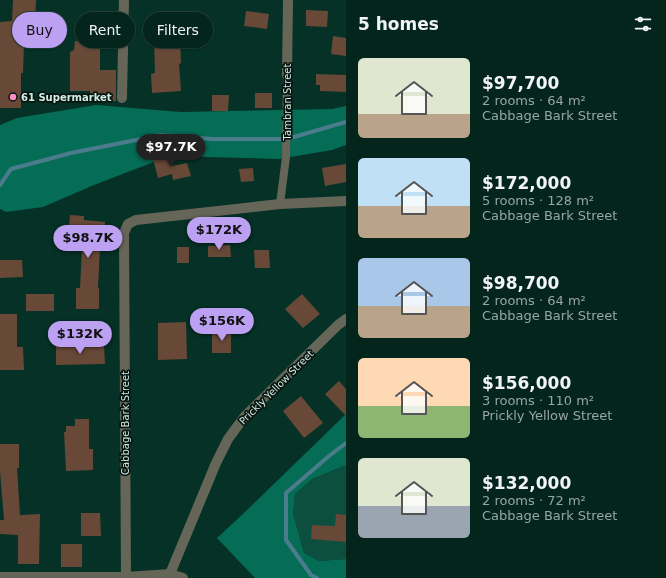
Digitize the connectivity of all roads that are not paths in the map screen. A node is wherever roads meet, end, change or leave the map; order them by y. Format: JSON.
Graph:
{"nodes":[{"id":1,"x":124,"y":0,"type":"edge"},
{"id":2,"x":288,"y":0,"type":"edge"},
{"id":3,"x":287,"y":75,"type":"joint"},
{"id":4,"x":122,"y":98,"type":"dead end"},
{"id":5,"x":346,"y":201,"type":"edge"},
{"id":6,"x":280,"y":204,"type":"junction"},
{"id":7,"x":346,"y":319,"type":"edge"},
{"id":8,"x":170,"y":574,"type":"junction"},
{"id":9,"x":0,"y":577,"type":"edge"},
{"id":10,"x":126,"y":578,"type":"edge"},
{"id":11,"x":183,"y":578,"type":"edge"}],
"edges":[{"from":1,"to":4,"type":"street"},
{"from":2,"to":3,"type":"street","name":"Tambran Street"},
{"from":3,"to":6,"type":"lane","name":"Tambran Street"},
{"from":5,"to":6,"type":"street","name":"Cabbage Bark Street"},
{"from":6,"to":10,"type":"street","name":"Cabbage Bark Street"},
{"from":7,"to":8,"type":"street","name":"Prickly Yellow Street"},
{"from":8,"to":10,"type":"street"},
{"from":8,"to":11,"type":"street"},
{"from":9,"to":10,"type":"street"}]}
